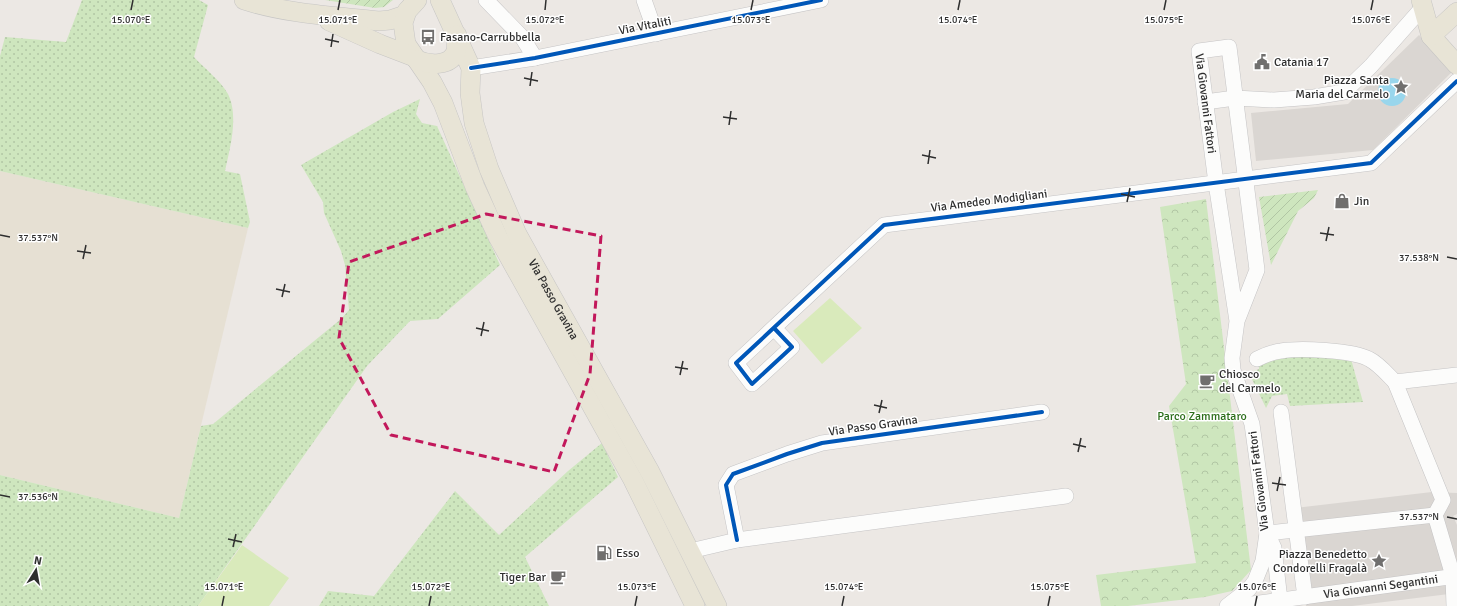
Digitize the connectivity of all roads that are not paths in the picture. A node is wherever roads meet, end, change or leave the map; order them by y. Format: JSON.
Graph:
{"nodes":[{"id":1,"x":244,"y":0,"type":"edge"},
{"id":2,"x":440,"y":0,"type":"edge"},
{"id":3,"x":486,"y":0,"type":"edge"},
{"id":4,"x":644,"y":0,"type":"edge"},
{"id":5,"x":821,"y":0,"type":"edge"},
{"id":6,"x":1425,"y":2,"type":"edge"},
{"id":7,"x":410,"y":5,"type":"edge"},
{"id":8,"x":292,"y":7,"type":"edge"},
{"id":9,"x":1457,"y":12,"type":"edge"},
{"id":10,"x":656,"y":34,"type":"junction"},
{"id":11,"x":457,"y":35,"type":"junction"},
{"id":12,"x":1431,"y":36,"type":"junction"},
{"id":13,"x":380,"y":44,"type":"junction"},
{"id":14,"x":416,"y":58,"type":"junction"},
{"id":15,"x":534,"y":58,"type":"junction"},
{"id":16,"x":1457,"y":65,"type":"edge"},
{"id":17,"x":472,"y":68,"type":"junction"},
{"id":18,"x":1457,"y":81,"type":"edge"},
{"id":19,"x":1235,"y":98,"type":"junction"},
{"id":20,"x":1205,"y":102,"type":"junction"},
{"id":21,"x":443,"y":103,"type":"junction"},
{"id":22,"x":1245,"y":179,"type":"junction"},
{"id":23,"x":1216,"y":183,"type":"junction"},
{"id":24,"x":1237,"y":321,"type":"junction"},
{"id":25,"x":774,"y":328,"type":"dead end"},
{"id":26,"x":1257,"y":359,"type":"dead end"},
{"id":27,"x":1457,"y":376,"type":"edge"},
{"id":28,"x":1395,"y":382,"type":"junction"},
{"id":29,"x":1042,"y":412,"type":"dead end"},
{"id":30,"x":1282,"y":412,"type":"dead end"},
{"id":31,"x":1066,"y":496,"type":"dead end"},
{"id":32,"x":1435,"y":515,"type":"junction"},
{"id":33,"x":1298,"y":529,"type":"junction"},
{"id":34,"x":1266,"y":532,"type":"junction"},
{"id":35,"x":737,"y":540,"type":"junction"},
{"id":36,"x":690,"y":551,"type":"junction"},
{"id":37,"x":1455,"y":576,"type":"edge"},
{"id":38,"x":1305,"y":597,"type":"junction"},
{"id":39,"x":1280,"y":600,"type":"junction"},
{"id":40,"x":695,"y":606,"type":"edge"},
{"id":41,"x":717,"y":606,"type":"edge"},
{"id":42,"x":1227,"y":606,"type":"edge"},
{"id":43,"x":1237,"y":606,"type":"edge"},
{"id":44,"x":1454,"y":606,"type":"edge"}],
"edges":[{"from":1,"to":8,"type":"main road"},
{"from":2,"to":11,"type":"main road","name":"Via Passo Gravina"},
{"from":3,"to":15,"type":"street"},
{"from":4,"to":10,"type":"street"},
{"from":5,"to":10,"type":"street","name":"Via Vitaliti"},
{"from":6,"to":12,"type":"main road"},
{"from":6,"to":19,"type":"street"},
{"from":7,"to":8,"type":"main road"},
{"from":7,"to":14,"type":"main road"},
{"from":8,"to":13,"type":"main road"},
{"from":9,"to":12,"type":"main road"},
{"from":10,"to":15,"type":"street","name":"Via Vitaliti"},
{"from":11,"to":14,"type":"main road"},
{"from":11,"to":17,"type":"main road","name":"Via Passo Gravina"},
{"from":12,"to":16,"type":"main road"},
{"from":13,"to":14,"type":"main road"},
{"from":13,"to":21,"type":"main road"},
{"from":14,"to":21,"type":"main road"},
{"from":15,"to":17,"type":"street","name":"Via Vitaliti"},
{"from":17,"to":36,"type":"main road","name":"Via Passo Gravina"},
{"from":18,"to":22,"type":"street"},
{"from":19,"to":20,"type":"street"},
{"from":19,"to":20,"type":"street","name":"Via Giovanni Fattori"},
{"from":19,"to":22,"type":"street","name":"Via Giovanni Fattori"},
{"from":20,"to":23,"type":"street","name":"Via Giovanni Fattori"},
{"from":21,"to":40,"type":"main road","name":"Via Passo Gravina"},
{"from":22,"to":23,"type":"street","name":"Via Amedeo Modigliani"},
{"from":22,"to":24,"type":"street","name":"Via Giovanni Fattori"},
{"from":23,"to":24,"type":"street","name":"Via Giovanni Fattori"},
{"from":23,"to":25,"type":"street","name":"Via Amedeo Modigliani"},
{"from":24,"to":34,"type":"street","name":"Via Giovanni Fattori"},
{"from":26,"to":28,"type":"street"},
{"from":27,"to":28,"type":"street"},
{"from":28,"to":32,"type":"street"},
{"from":29,"to":35,"type":"street","name":"Via Passo Gravina"},
{"from":30,"to":33,"type":"street"},
{"from":31,"to":35,"type":"street"},
{"from":32,"to":33,"type":"street"},
{"from":32,"to":37,"type":"street"},
{"from":33,"to":34,"type":"street"},
{"from":33,"to":38,"type":"street"},
{"from":34,"to":39,"type":"street"},
{"from":34,"to":42,"type":"street","name":"Via Giovanni Fattori"},
{"from":35,"to":36,"type":"street"},
{"from":36,"to":41,"type":"main road","name":"Via Passo Gravina"},
{"from":37,"to":38,"type":"street","name":"Via Giovanni Segantini"},
{"from":37,"to":44,"type":"street"},
{"from":38,"to":39,"type":"street","name":"Via Giovanni Segantini"},
{"from":39,"to":43,"type":"street","name":"Via Giovanni Segantini"}]}
